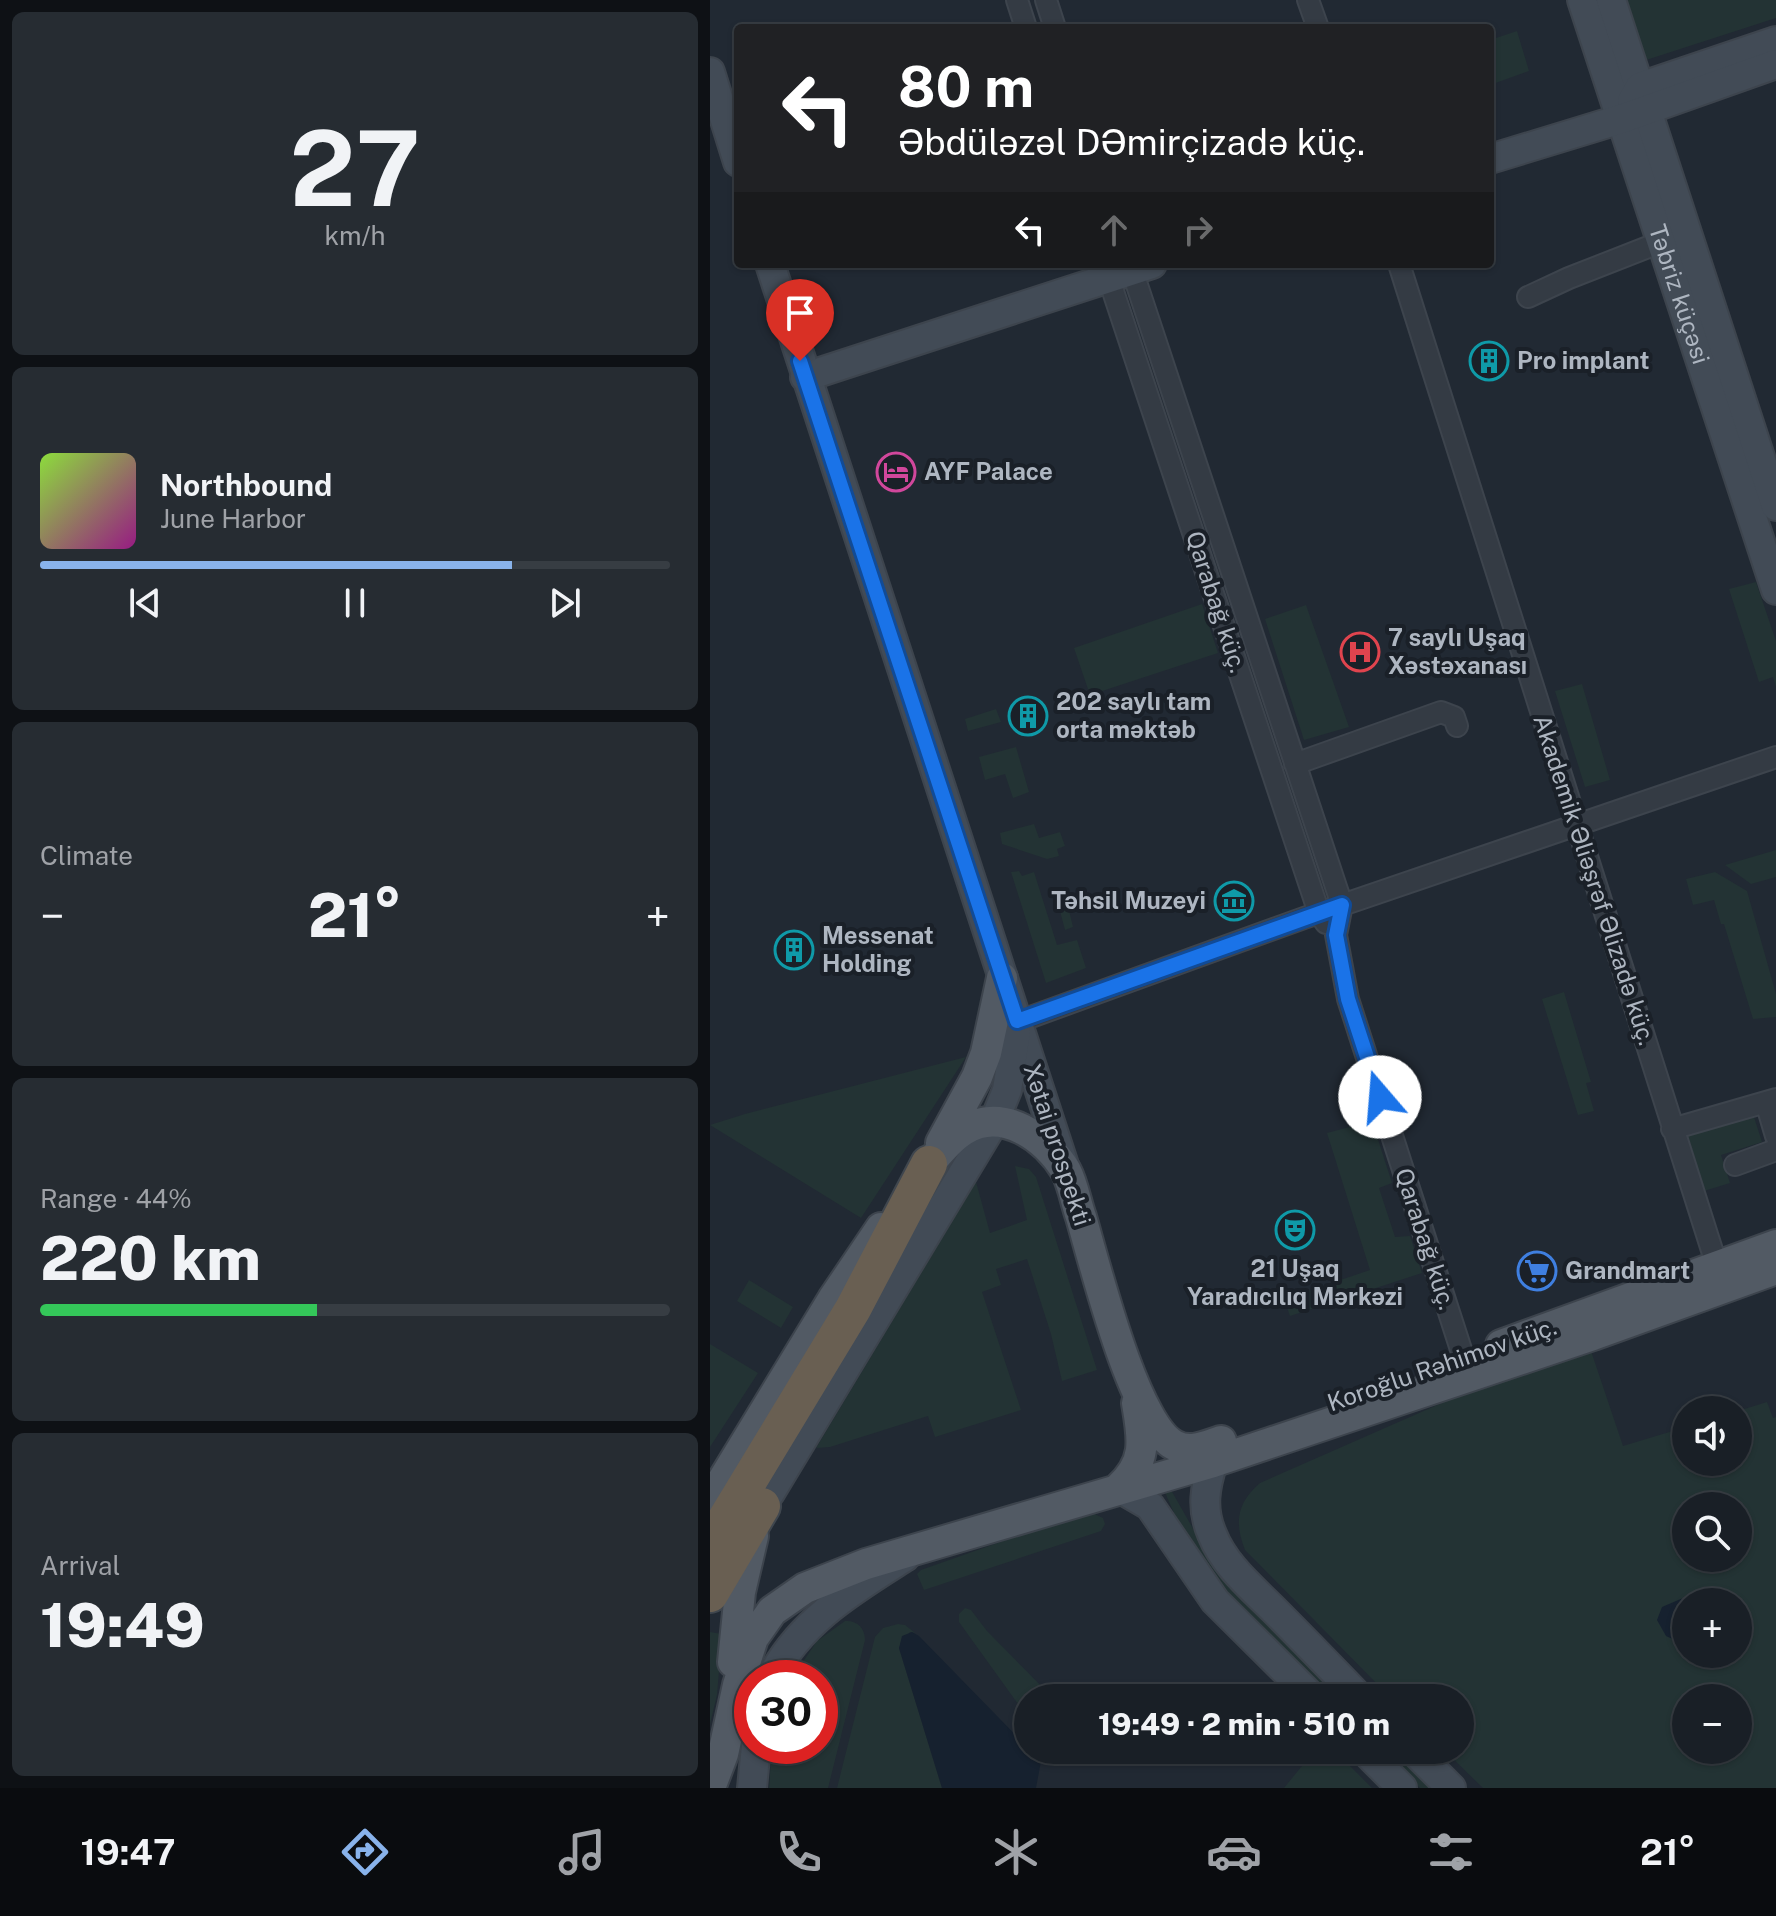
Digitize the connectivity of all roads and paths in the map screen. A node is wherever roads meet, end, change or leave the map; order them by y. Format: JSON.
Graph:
{"nodes":[{"id":1,"x":1017,"y":0,"type":"edge"},
{"id":2,"x":1046,"y":0,"type":"edge"},
{"id":3,"x":1308,"y":0,"type":"edge"},
{"id":4,"x":1582,"y":0,"type":"edge"},
{"id":5,"x":1611,"y":0,"type":"edge"},
{"id":6,"x":1025,"y":24,"type":"edge"},
{"id":7,"x":1054,"y":24,"type":"edge"},
{"id":8,"x":1317,"y":24,"type":"edge"},
{"id":9,"x":1776,"y":41,"type":"edge"},
{"id":10,"x":1776,"y":64,"type":"edge"},
{"id":11,"x":710,"y":72,"type":"edge"},
{"id":12,"x":1636,"y":105,"type":"junction"},
{"id":13,"x":734,"y":149,"type":"edge"},
{"id":14,"x":1494,"y":158,"type":"edge"},
{"id":15,"x":1661,"y":242,"type":"junction"},
{"id":16,"x":771,"y":268,"type":"edge"},
{"id":17,"x":1125,"y":268,"type":"edge"},
{"id":18,"x":1400,"y":268,"type":"edge"},
{"id":19,"x":1528,"y":297,"type":"dead end"},
{"id":20,"x":805,"y":377,"type":"junction"},
{"id":21,"x":1172,"y":391,"type":"junction"},
{"id":22,"x":1149,"y":399,"type":"junction"},
{"id":23,"x":1196,"y":464,"type":"junction"},
{"id":24,"x":1173,"y":472,"type":"junction"},
{"id":25,"x":1776,"y":506,"type":"edge"},
{"id":26,"x":1776,"y":590,"type":"edge"},
{"id":27,"x":1457,"y":726,"type":"dead end"},
{"id":28,"x":1776,"y":757,"type":"edge"},
{"id":29,"x":1295,"y":764,"type":"junction"},
{"id":30,"x":1576,"y":824,"type":"junction"},
{"id":31,"x":1342,"y":905,"type":"junction"},
{"id":32,"x":1319,"y":913,"type":"junction"},
{"id":33,"x":1336,"y":935,"type":"junction"},
{"id":34,"x":1002,"y":978,"type":"joint"},
{"id":35,"x":1004,"y":1026,"type":"junction"},
{"id":36,"x":1771,"y":1101,"type":"edge"},
{"id":37,"x":994,"y":1122,"type":"junction"},
{"id":38,"x":1672,"y":1129,"type":"junction"},
{"id":39,"x":1776,"y":1136,"type":"edge"},
{"id":40,"x":1776,"y":1150,"type":"edge"},
{"id":41,"x":929,"y":1164,"type":"junction"},
{"id":42,"x":1735,"y":1165,"type":"dead end"},
{"id":43,"x":1067,"y":1173,"type":"junction"},
{"id":44,"x":1776,"y":1245,"type":"edge"},
{"id":45,"x":1717,"y":1266,"type":"junction"},
{"id":46,"x":1776,"y":1269,"type":"edge"},
{"id":47,"x":1464,"y":1359,"type":"junction"},
{"id":48,"x":1134,"y":1387,"type":"junction"},
{"id":49,"x":1213,"y":1462,"type":"junction"},
{"id":50,"x":1119,"y":1488,"type":"junction"},
{"id":51,"x":770,"y":1493,"type":"junction"},
{"id":52,"x":710,"y":1501,"type":"edge"},
{"id":53,"x":710,"y":1545,"type":"edge"},
{"id":54,"x":919,"y":1548,"type":"junction"},
{"id":55,"x":710,"y":1594,"type":"edge"},
{"id":56,"x":783,"y":1660,"type":"edge"},
{"id":57,"x":1299,"y":1684,"type":"edge"},
{"id":58,"x":1346,"y":1684,"type":"edge"},
{"id":59,"x":726,"y":1739,"type":"junction"},
{"id":60,"x":754,"y":1764,"type":"edge"},
{"id":61,"x":1378,"y":1764,"type":"edge"},
{"id":62,"x":1427,"y":1764,"type":"edge"},
{"id":63,"x":710,"y":1788,"type":"edge"},
{"id":64,"x":752,"y":1788,"type":"edge"},
{"id":65,"x":1402,"y":1788,"type":"edge"},
{"id":66,"x":1451,"y":1788,"type":"edge"}],
"edges":[{"from":1,"to":6,"type":"street"},
{"from":2,"to":7,"type":"street"},
{"from":3,"to":8,"type":"street"},
{"from":4,"to":12,"type":"main road","name":"Təbriz küçəsi"},
{"from":5,"to":12,"type":"main road","name":"Təbriz küçəsi"},
{"from":9,"to":12,"type":"main road"},
{"from":10,"to":12,"type":"main road"},
{"from":11,"to":13,"type":"main road"},
{"from":12,"to":14,"type":"main road"},
{"from":12,"to":15,"type":"main road","name":"Təbriz küçəsi"},
{"from":12,"to":25,"type":"main road","name":"Təbriz küçəsi"},
{"from":15,"to":19,"type":"street"},
{"from":15,"to":26,"type":"main road","name":"Təbriz küçəsi"},
{"from":16,"to":20,"type":"main road"},
{"from":17,"to":20,"type":"main road"},
{"from":17,"to":21,"type":"street","name":"Qarabağ küç."},
{"from":17,"to":22,"type":"street","name":"Qarabağ küç."},
{"from":18,"to":30,"type":"street","name":"Akademik Əliəşrəf Əlizadə küç."},
{"from":20,"to":34,"type":"main road"},
{"from":21,"to":22,"type":"street"},
{"from":21,"to":23,"type":"street","name":"Qarabağ küç."},
{"from":22,"to":24,"type":"street","name":"Qarabağ küç."},
{"from":23,"to":24,"type":"street"},
{"from":23,"to":29,"type":"street","name":"Qarabağ küç."},
{"from":24,"to":32,"type":"street","name":"Qarabağ küç."},
{"from":27,"to":29,"type":"street"},
{"from":28,"to":30,"type":"street"},
{"from":29,"to":31,"type":"street","name":"Qarabağ küç."},
{"from":30,"to":31,"type":"street"},
{"from":30,"to":38,"type":"street","name":"Akademik Əliəşrəf Əlizadə küç."},
{"from":31,"to":32,"type":"street"},
{"from":31,"to":33,"type":"street","name":"Qarabağ küç."},
{"from":32,"to":33,"type":"street","name":"Qarabağ küç."},
{"from":32,"to":35,"type":"street"},
{"from":33,"to":47,"type":"street","name":"Qarabağ küç."},
{"from":34,"to":35,"type":"main road"},
{"from":35,"to":37,"type":"main road"},
{"from":35,"to":41,"type":"main road"},
{"from":35,"to":43,"type":"main road","name":"Xətai prospekti"},
{"from":36,"to":38,"type":"street"},
{"from":36,"to":39,"type":"street"},
{"from":37,"to":41,"type":"main road"},
{"from":37,"to":43,"type":"main road"},
{"from":37,"to":51,"type":"main road"},
{"from":38,"to":45,"type":"street","name":"Akademik Əliəşrəf Əlizadə küç."},
{"from":40,"to":42,"type":"street"},
{"from":41,"to":52,"type":"main road"},
{"from":41,"to":53,"type":"highway"},
{"from":43,"to":48,"type":"main road","name":"Xətai prospekti"},
{"from":44,"to":45,"type":"main road","name":"Koroğlu Rəhimov küç."},
{"from":45,"to":47,"type":"main road","name":"Koroğlu Rəhimov küç."},
{"from":46,"to":49,"type":"main road","name":"Koroğlu Rəhimov küç."},
{"from":47,"to":48,"type":"main road","name":"Koroğlu Rəhimov küç."},
{"from":48,"to":50,"type":"main road"},
{"from":49,"to":50,"type":"main road","name":"Koroğlu Rəhimov küç."},
{"from":49,"to":58,"type":"main road"},
{"from":50,"to":54,"type":"main road","name":"Koroğlu Rəhimov küç."},
{"from":50,"to":57,"type":"main road"},
{"from":51,"to":55,"type":"highway"},
{"from":51,"to":59,"type":"main road"},
{"from":54,"to":56,"type":"main road"},
{"from":54,"to":59,"type":"main road","name":"Koroğlu Rəhimov küç."},
{"from":59,"to":63,"type":"main road"},
{"from":60,"to":64,"type":"main road"},
{"from":61,"to":65,"type":"main road"},
{"from":62,"to":66,"type":"main road"}]}
